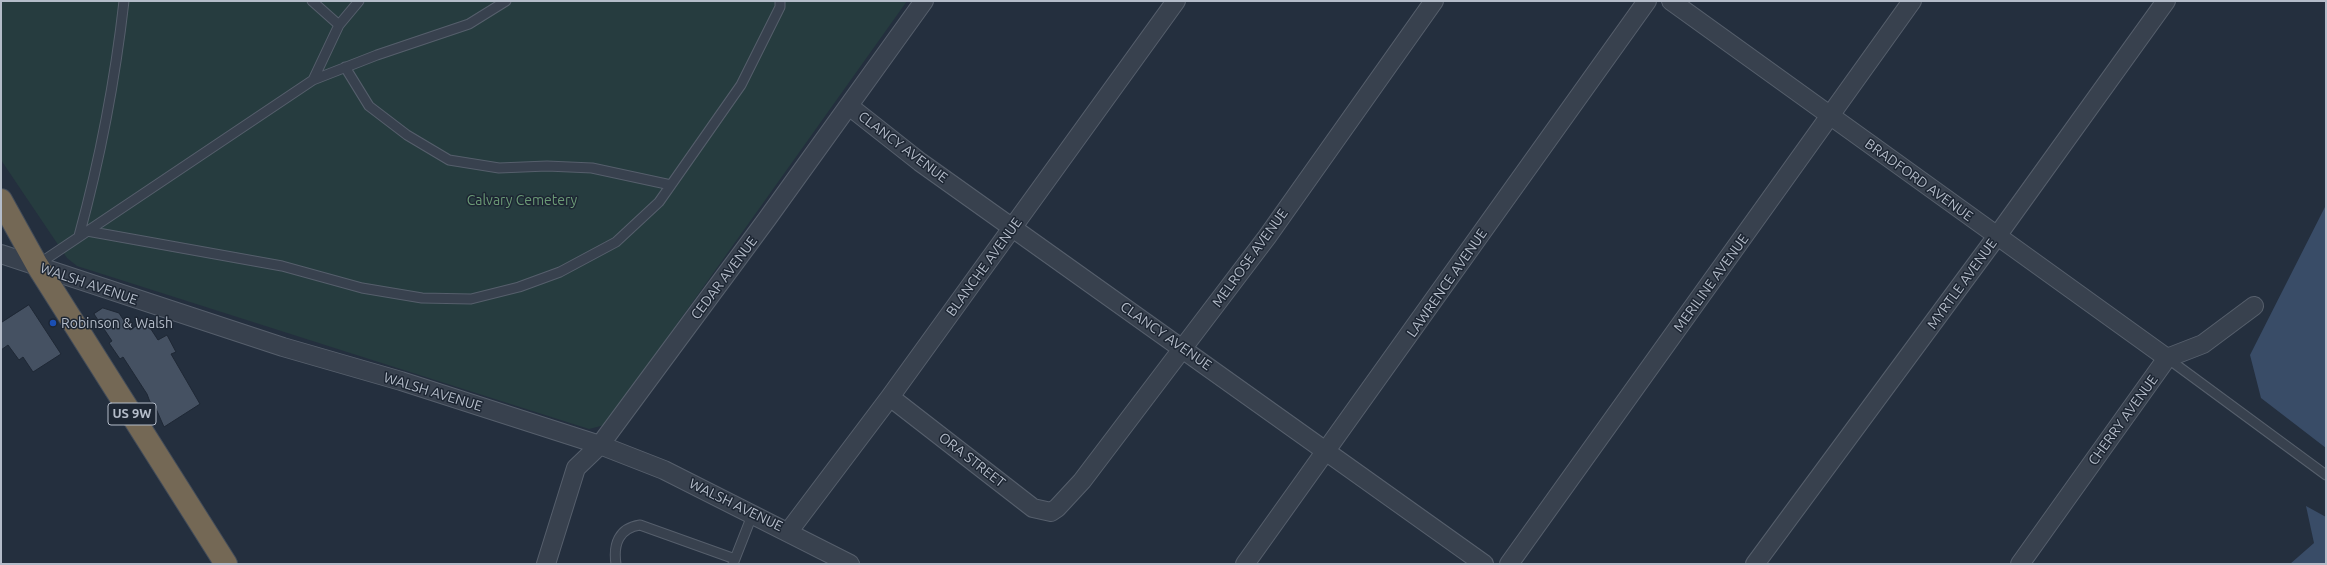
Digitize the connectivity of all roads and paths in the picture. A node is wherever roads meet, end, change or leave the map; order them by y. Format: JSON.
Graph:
{"nodes":[{"id":1,"x":124,"y":1,"type":"edge"},
{"id":2,"x":312,"y":1,"type":"edge"},
{"id":3,"x":360,"y":1,"type":"edge"},
{"id":4,"x":506,"y":1,"type":"edge"},
{"id":5,"x":780,"y":1,"type":"edge"},
{"id":6,"x":924,"y":1,"type":"edge"},
{"id":7,"x":1176,"y":1,"type":"edge"},
{"id":8,"x":1434,"y":1,"type":"edge"},
{"id":9,"x":1647,"y":1,"type":"edge"},
{"id":10,"x":1670,"y":1,"type":"edge"},
{"id":11,"x":1912,"y":1,"type":"edge"},
{"id":12,"x":2166,"y":1,"type":"edge"},
{"id":13,"x":338,"y":25,"type":"junction"},
{"id":14,"x":345,"y":67,"type":"junction"},
{"id":15,"x":312,"y":80,"type":"junction"},
{"id":16,"x":849,"y":106,"type":"junction"},
{"id":17,"x":1830,"y":116,"type":"junction"},
{"id":18,"x":671,"y":185,"type":"junction"},
{"id":19,"x":1,"y":200,"type":"edge"},
{"id":20,"x":1,"y":225,"type":"edge"},
{"id":21,"x":1013,"y":227,"type":"junction"},
{"id":22,"x":83,"y":234,"type":"junction"},
{"id":23,"x":1997,"y":236,"type":"junction"},
{"id":24,"x":1,"y":254,"type":"edge"},
{"id":25,"x":36,"y":265,"type":"junction"},
{"id":26,"x":2254,"y":306,"type":"dead end"},
{"id":27,"x":1184,"y":349,"type":"junction"},
{"id":28,"x":2167,"y":358,"type":"junction"},
{"id":29,"x":890,"y":397,"type":"junction"},
{"id":30,"x":600,"y":445,"type":"junction"},
{"id":31,"x":1328,"y":451,"type":"junction"},
{"id":32,"x":2326,"y":475,"type":"edge"},
{"id":33,"x":1058,"y":508,"type":"joint"},
{"id":34,"x":753,"y":513,"type":"junction"},
{"id":35,"x":789,"y":531,"type":"junction"},
{"id":36,"x":734,"y":561,"type":"edge"},
{"id":37,"x":226,"y":564,"type":"edge"},
{"id":38,"x":546,"y":564,"type":"edge"},
{"id":39,"x":616,"y":564,"type":"edge"},
{"id":40,"x":850,"y":564,"type":"edge"},
{"id":41,"x":1245,"y":564,"type":"edge"},
{"id":42,"x":1484,"y":564,"type":"edge"},
{"id":43,"x":1509,"y":564,"type":"edge"},
{"id":44,"x":1755,"y":564,"type":"edge"},
{"id":45,"x":2020,"y":564,"type":"edge"}],
"edges":[{"from":1,"to":22,"type":"lane"},
{"from":2,"to":13,"type":"lane"},
{"from":3,"to":13,"type":"lane"},
{"from":4,"to":14,"type":"lane"},
{"from":5,"to":18,"type":"lane"},
{"from":6,"to":16,"type":"street","name":"CEDAR AVENUE"},
{"from":7,"to":21,"type":"street","name":"BLANCHE AVENUE"},
{"from":8,"to":27,"type":"street","name":"MELROSE AVENUE"},
{"from":9,"to":31,"type":"street","name":"LAWRENCE AVENUE"},
{"from":10,"to":17,"type":"street","name":"BRADFORD AVENUE"},
{"from":11,"to":17,"type":"street","name":"MERILINE AVENUE"},
{"from":12,"to":23,"type":"street","name":"MYRTLE AVENUE"},
{"from":13,"to":15,"type":"lane"},
{"from":14,"to":15,"type":"lane"},
{"from":14,"to":18,"type":"lane"},
{"from":15,"to":22,"type":"lane"},
{"from":16,"to":21,"type":"street","name":"CLANCY AVENUE"},
{"from":16,"to":30,"type":"street","name":"CEDAR AVENUE"},
{"from":17,"to":23,"type":"street","name":"BRADFORD AVENUE"},
{"from":17,"to":43,"type":"street","name":"MERILINE AVENUE"},
{"from":18,"to":22,"type":"lane"},
{"from":19,"to":25,"type":"highway","number":"US 9W"},
{"from":20,"to":25,"type":"highway","number":"US 9W"},
{"from":21,"to":27,"type":"street","name":"CLANCY AVENUE"},
{"from":21,"to":29,"type":"street","name":"BLANCHE AVENUE"},
{"from":22,"to":25,"type":"lane"},
{"from":23,"to":28,"type":"street","name":"BRADFORD AVENUE"},
{"from":23,"to":44,"type":"street","name":"MYRTLE AVENUE"},
{"from":24,"to":25,"type":"street","name":"WALSH AVENUE"},
{"from":25,"to":30,"type":"street","name":"WALSH AVENUE"},
{"from":25,"to":37,"type":"highway","number":"US 9W"},
{"from":26,"to":28,"type":"street"},
{"from":27,"to":31,"type":"street","name":"CLANCY AVENUE"},
{"from":27,"to":33,"type":"street","name":"MELROSE AVENUE"},
{"from":28,"to":32,"type":"lane"},
{"from":28,"to":45,"type":"street","name":"CHERRY AVENUE"},
{"from":29,"to":33,"type":"street","name":"ORA STREET"},
{"from":29,"to":35,"type":"street","name":"BLANCHE AVENUE"},
{"from":30,"to":34,"type":"street","name":"WALSH AVENUE"},
{"from":30,"to":38,"type":"street","name":"CEDAR AVENUE"},
{"from":31,"to":41,"type":"street","name":"LAWRENCE AVENUE"},
{"from":31,"to":42,"type":"street","name":"CLANCY AVENUE"},
{"from":34,"to":35,"type":"street","name":"WALSH AVENUE"},
{"from":34,"to":36,"type":"lane"},
{"from":35,"to":40,"type":"street","name":"WALSH AVENUE"},
{"from":36,"to":39,"type":"lane"}]}
